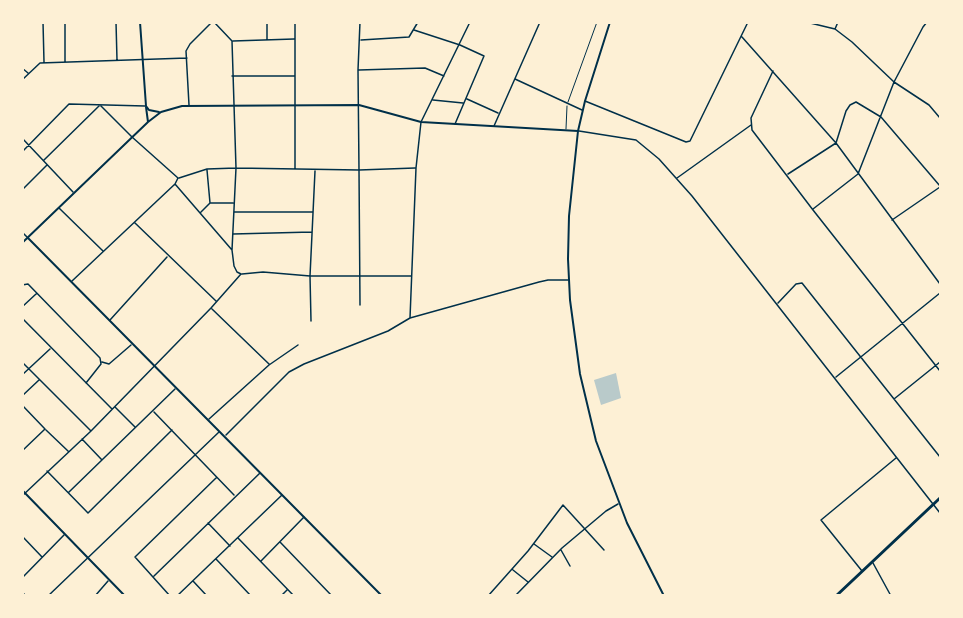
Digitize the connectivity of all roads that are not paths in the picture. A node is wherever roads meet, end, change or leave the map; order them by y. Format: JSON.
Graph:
{"nodes":[{"id":1,"x":44,"y":22,"type":"edge"},
{"id":2,"x":65,"y":22,"type":"edge"},
{"id":3,"x":116,"y":22,"type":"edge"},
{"id":4,"x":140,"y":22,"type":"edge"},
{"id":5,"x":213,"y":22,"type":"edge"},
{"id":6,"x":267,"y":22,"type":"edge"},
{"id":7,"x":295,"y":22,"type":"edge"},
{"id":8,"x":360,"y":22,"type":"edge"},
{"id":9,"x":418,"y":22,"type":"edge"},
{"id":10,"x":470,"y":22,"type":"edge"},
{"id":11,"x":540,"y":22,"type":"edge"},
{"id":12,"x":597,"y":22,"type":"edge"},
{"id":13,"x":610,"y":22,"type":"edge"},
{"id":14,"x":748,"y":22,"type":"edge"},
{"id":15,"x":806,"y":22,"type":"edge"},
{"id":16,"x":838,"y":22,"type":"edge"},
{"id":17,"x":926,"y":22,"type":"edge"},
{"id":18,"x":835,"y":29,"type":"junction"},
{"id":19,"x":414,"y":30,"type":"junction"},
{"id":20,"x":742,"y":37,"type":"junction"},
{"id":21,"x":295,"y":39,"type":"junction"},
{"id":22,"x":232,"y":40,"type":"junction"},
{"id":23,"x":267,"y":40,"type":"junction"},
{"id":24,"x":359,"y":40,"type":"junction"},
{"id":25,"x":460,"y":45,"type":"junction"},
{"id":26,"x":187,"y":58,"type":"junction"},
{"id":27,"x":117,"y":60,"type":"junction"},
{"id":28,"x":142,"y":60,"type":"junction"},
{"id":29,"x":65,"y":61,"type":"junction"},
{"id":30,"x":44,"y":62,"type":"junction"},
{"id":31,"x":22,"y":68,"type":"edge"},
{"id":32,"x":358,"y":70,"type":"junction"},
{"id":33,"x":773,"y":71,"type":"junction"},
{"id":34,"x":29,"y":74,"type":"junction"},
{"id":35,"x":232,"y":76,"type":"junction"},
{"id":36,"x":294,"y":76,"type":"junction"},
{"id":37,"x":444,"y":76,"type":"junction"},
{"id":38,"x":515,"y":78,"type":"junction"},
{"id":39,"x":22,"y":80,"type":"edge"},
{"id":40,"x":894,"y":82,"type":"junction"},
{"id":41,"x":466,"y":99,"type":"junction"},
{"id":42,"x":433,"y":100,"type":"junction"},
{"id":43,"x":585,"y":101,"type":"junction"},
{"id":44,"x":464,"y":104,"type":"junction"},
{"id":45,"x":567,"y":104,"type":"junction"},
{"id":46,"x":100,"y":105,"type":"junction"},
{"id":47,"x":232,"y":105,"type":"junction"},
{"id":48,"x":294,"y":105,"type":"junction"},
{"id":49,"x":359,"y":105,"type":"junction"},
{"id":50,"x":146,"y":106,"type":"junction"},
{"id":51,"x":189,"y":106,"type":"junction"},
{"id":52,"x":582,"y":111,"type":"junction"},
{"id":53,"x":161,"y":112,"type":"junction"},
{"id":54,"x":499,"y":113,"type":"junction"},
{"id":55,"x":881,"y":117,"type":"junction"},
{"id":56,"x":940,"y":118,"type":"edge"},
{"id":57,"x":148,"y":122,"type":"junction"},
{"id":58,"x":421,"y":122,"type":"junction"},
{"id":59,"x":751,"y":124,"type":"junction"},
{"id":60,"x":455,"y":125,"type":"junction"},
{"id":61,"x":493,"y":127,"type":"junction"},
{"id":62,"x":566,"y":131,"type":"junction"},
{"id":63,"x":578,"y":131,"type":"junction"},
{"id":64,"x":132,"y":137,"type":"junction"},
{"id":65,"x":22,"y":138,"type":"edge"},
{"id":66,"x":836,"y":143,"type":"junction"},
{"id":67,"x":30,"y":145,"type":"junction"},
{"id":68,"x":22,"y":152,"type":"edge"},
{"id":69,"x":44,"y":160,"type":"junction"},
{"id":70,"x":48,"y":164,"type":"junction"},
{"id":71,"x":236,"y":168,"type":"junction"},
{"id":72,"x":416,"y":168,"type":"junction"},
{"id":73,"x":207,"y":169,"type":"junction"},
{"id":74,"x":295,"y":170,"type":"junction"},
{"id":75,"x":316,"y":170,"type":"junction"},
{"id":76,"x":359,"y":170,"type":"junction"},
{"id":77,"x":858,"y":174,"type":"junction"},
{"id":78,"x":787,"y":175,"type":"junction"},
{"id":79,"x":178,"y":178,"type":"junction"},
{"id":80,"x":676,"y":179,"type":"junction"},
{"id":81,"x":175,"y":184,"type":"junction"},
{"id":82,"x":940,"y":186,"type":"edge"},
{"id":83,"x":22,"y":190,"type":"edge"},
{"id":84,"x":74,"y":193,"type":"junction"},
{"id":85,"x":210,"y":203,"type":"junction"},
{"id":86,"x":234,"y":203,"type":"junction"},
{"id":87,"x":59,"y":208,"type":"junction"},
{"id":88,"x":813,"y":210,"type":"junction"},
{"id":89,"x":234,"y":212,"type":"junction"},
{"id":90,"x":314,"y":212,"type":"junction"},
{"id":91,"x":200,"y":213,"type":"junction"},
{"id":92,"x":892,"y":221,"type":"junction"},
{"id":93,"x":134,"y":223,"type":"junction"},
{"id":94,"x":22,"y":232,"type":"edge"},
{"id":95,"x":313,"y":232,"type":"junction"},
{"id":96,"x":232,"y":234,"type":"junction"},
{"id":97,"x":28,"y":238,"type":"junction"},
{"id":98,"x":22,"y":243,"type":"edge"},
{"id":99,"x":232,"y":250,"type":"junction"},
{"id":100,"x":103,"y":251,"type":"junction"},
{"id":101,"x":167,"y":256,"type":"junction"},
{"id":102,"x":241,"y":274,"type":"junction"},
{"id":103,"x":359,"y":275,"type":"junction"},
{"id":104,"x":310,"y":276,"type":"junction"},
{"id":105,"x":412,"y":276,"type":"junction"},
{"id":106,"x":568,"y":280,"type":"junction"},
{"id":107,"x":72,"y":282,"type":"junction"},
{"id":108,"x":22,"y":285,"type":"edge"},
{"id":109,"x":940,"y":285,"type":"edge"},
{"id":110,"x":37,"y":293,"type":"junction"},
{"id":111,"x":940,"y":293,"type":"edge"},
{"id":112,"x":217,"y":301,"type":"junction"},
{"id":113,"x":777,"y":304,"type":"junction"},
{"id":114,"x":360,"y":305,"type":"dead end"},
{"id":115,"x":22,"y":307,"type":"edge"},
{"id":116,"x":211,"y":308,"type":"junction"},
{"id":117,"x":22,"y":318,"type":"edge"},
{"id":118,"x":410,"y":318,"type":"junction"},
{"id":119,"x":109,"y":320,"type":"junction"},
{"id":120,"x":311,"y":321,"type":"dead end"},
{"id":121,"x":902,"y":322,"type":"junction"},
{"id":122,"x":132,"y":344,"type":"junction"},
{"id":123,"x":298,"y":345,"type":"dead end"},
{"id":124,"x":50,"y":348,"type":"junction"},
{"id":125,"x":861,"y":357,"type":"junction"},
{"id":126,"x":101,"y":361,"type":"junction"},
{"id":127,"x":22,"y":362,"type":"edge"},
{"id":128,"x":940,"y":362,"type":"edge"},
{"id":129,"x":269,"y":364,"type":"junction"},
{"id":130,"x":936,"y":365,"type":"junction"},
{"id":131,"x":154,"y":366,"type":"junction"},
{"id":132,"x":29,"y":368,"type":"junction"},
{"id":133,"x":940,"y":371,"type":"edge"},
{"id":134,"x":22,"y":375,"type":"edge"},
{"id":135,"x":835,"y":377,"type":"junction"},
{"id":136,"x":40,"y":379,"type":"junction"},
{"id":137,"x":86,"y":383,"type":"junction"},
{"id":138,"x":176,"y":388,"type":"junction"},
{"id":139,"x":22,"y":396,"type":"edge"},
{"id":140,"x":894,"y":399,"type":"junction"},
{"id":141,"x":22,"y":405,"type":"edge"},
{"id":142,"x":115,"y":406,"type":"junction"},
{"id":143,"x":112,"y":409,"type":"junction"},
{"id":144,"x":153,"y":411,"type":"junction"},
{"id":145,"x":208,"y":420,"type":"junction"},
{"id":146,"x":136,"y":428,"type":"junction"},
{"id":147,"x":45,"y":429,"type":"junction"},
{"id":148,"x":172,"y":430,"type":"junction"},
{"id":149,"x":91,"y":431,"type":"junction"},
{"id":150,"x":220,"y":431,"type":"junction"},
{"id":151,"x":225,"y":436,"type":"junction"},
{"id":152,"x":82,"y":439,"type":"junction"},
{"id":153,"x":22,"y":445,"type":"edge"},
{"id":154,"x":26,"y":448,"type":"junction"},
{"id":155,"x":22,"y":451,"type":"edge"},
{"id":156,"x":69,"y":452,"type":"junction"},
{"id":157,"x":195,"y":455,"type":"junction"},
{"id":158,"x":940,"y":457,"type":"edge"},
{"id":159,"x":897,"y":458,"type":"junction"},
{"id":160,"x":102,"y":460,"type":"junction"},
{"id":161,"x":47,"y":471,"type":"junction"},
{"id":162,"x":261,"y":472,"type":"junction"},
{"id":163,"x":216,"y":478,"type":"junction"},
{"id":164,"x":24,"y":493,"type":"edge"},
{"id":165,"x":69,"y":493,"type":"junction"},
{"id":166,"x":282,"y":494,"type":"junction"},
{"id":167,"x":234,"y":496,"type":"junction"},
{"id":168,"x":940,"y":498,"type":"edge"},
{"id":169,"x":619,"y":504,"type":"junction"},
{"id":170,"x":934,"y":504,"type":"junction"},
{"id":171,"x":940,"y":513,"type":"edge"},
{"id":172,"x":304,"y":517,"type":"junction"},
{"id":173,"x":207,"y":522,"type":"junction"},
{"id":174,"x":585,"y":529,"type":"junction"},
{"id":175,"x":65,"y":534,"type":"junction"},
{"id":176,"x":23,"y":538,"type":"edge"},
{"id":177,"x":237,"y":538,"type":"junction"},
{"id":178,"x":280,"y":542,"type":"junction"},
{"id":179,"x":534,"y":544,"type":"junction"},
{"id":180,"x":230,"y":546,"type":"junction"},
{"id":181,"x":561,"y":549,"type":"junction"},
{"id":182,"x":604,"y":550,"type":"dead end"},
{"id":183,"x":42,"y":557,"type":"junction"},
{"id":184,"x":87,"y":557,"type":"junction"},
{"id":185,"x":552,"y":557,"type":"junction"},
{"id":186,"x":216,"y":559,"type":"junction"},
{"id":187,"x":260,"y":561,"type":"junction"},
{"id":188,"x":872,"y":562,"type":"junction"},
{"id":189,"x":570,"y":566,"type":"dead end"},
{"id":190,"x":513,"y":569,"type":"junction"},
{"id":191,"x":862,"y":571,"type":"junction"},
{"id":192,"x":153,"y":577,"type":"junction"},
{"id":193,"x":22,"y":578,"type":"edge"},
{"id":194,"x":109,"y":579,"type":"junction"},
{"id":195,"x":193,"y":581,"type":"junction"},
{"id":196,"x":528,"y":582,"type":"junction"},
{"id":197,"x":288,"y":589,"type":"junction"},
{"id":198,"x":22,"y":592,"type":"edge"},
{"id":199,"x":26,"y":596,"type":"edge"},
{"id":200,"x":48,"y":596,"type":"edge"},
{"id":201,"x":95,"y":596,"type":"edge"},
{"id":202,"x":125,"y":596,"type":"edge"},
{"id":203,"x":170,"y":596,"type":"edge"},
{"id":204,"x":177,"y":596,"type":"edge"},
{"id":205,"x":207,"y":596,"type":"edge"},
{"id":206,"x":250,"y":596,"type":"edge"},
{"id":207,"x":281,"y":596,"type":"edge"},
{"id":208,"x":294,"y":596,"type":"edge"},
{"id":209,"x":332,"y":596,"type":"edge"},
{"id":210,"x":382,"y":596,"type":"edge"},
{"id":211,"x":488,"y":596,"type":"edge"},
{"id":212,"x":515,"y":596,"type":"edge"},
{"id":213,"x":664,"y":596,"type":"edge"},
{"id":214,"x":836,"y":596,"type":"edge"},
{"id":215,"x":891,"y":596,"type":"edge"}],
"edges":[{"from":1,"to":30,"type":"street"},
{"from":2,"to":29,"type":"street"},
{"from":3,"to":27,"type":"street"},
{"from":4,"to":28,"type":"street"},
{"from":5,"to":22,"type":"street"},
{"from":5,"to":26,"type":"street"},
{"from":6,"to":23,"type":"street"},
{"from":7,"to":21,"type":"street"},
{"from":8,"to":24,"type":"street"},
{"from":9,"to":19,"type":"street"},
{"from":10,"to":25,"type":"street"},
{"from":11,"to":38,"type":"street"},
{"from":12,"to":45,"type":"lane"},
{"from":13,"to":43,"type":"street"},
{"from":14,"to":20,"type":"street"},
{"from":15,"to":18,"type":"street"},
{"from":16,"to":18,"type":"street"},
{"from":17,"to":40,"type":"street"},
{"from":18,"to":40,"type":"street"},
{"from":19,"to":24,"type":"street"},
{"from":19,"to":25,"type":"street"},
{"from":20,"to":33,"type":"street"},
{"from":20,"to":43,"type":"street"},
{"from":21,"to":23,"type":"street"},
{"from":21,"to":36,"type":"street"},
{"from":22,"to":23,"type":"street"},
{"from":22,"to":35,"type":"street"},
{"from":24,"to":32,"type":"street"},
{"from":25,"to":37,"type":"street"},
{"from":25,"to":41,"type":"street"},
{"from":26,"to":28,"type":"street"},
{"from":26,"to":51,"type":"street"},
{"from":27,"to":28,"type":"street"},
{"from":27,"to":29,"type":"street"},
{"from":28,"to":50,"type":"street"},
{"from":29,"to":30,"type":"street"},
{"from":30,"to":34,"type":"street"},
{"from":31,"to":34,"type":"street"},
{"from":32,"to":37,"type":"street"},
{"from":32,"to":49,"type":"street"},
{"from":33,"to":59,"type":"street"},
{"from":33,"to":66,"type":"street"},
{"from":34,"to":39,"type":"street"},
{"from":35,"to":36,"type":"street"},
{"from":35,"to":47,"type":"street"},
{"from":36,"to":48,"type":"street"},
{"from":37,"to":42,"type":"street"},
{"from":38,"to":45,"type":"street"},
{"from":38,"to":54,"type":"street"},
{"from":40,"to":55,"type":"street"},
{"from":40,"to":56,"type":"street"},
{"from":41,"to":44,"type":"street"},
{"from":41,"to":54,"type":"street"},
{"from":42,"to":44,"type":"street"},
{"from":42,"to":58,"type":"street"},
{"from":43,"to":52,"type":"street"},
{"from":44,"to":60,"type":"street"},
{"from":45,"to":52,"type":"street"},
{"from":45,"to":62,"type":"lane"},
{"from":46,"to":50,"type":"street"},
{"from":46,"to":64,"type":"street"},
{"from":46,"to":67,"type":"street"},
{"from":46,"to":69,"type":"street"},
{"from":47,"to":48,"type":"street"},
{"from":47,"to":51,"type":"street"},
{"from":47,"to":71,"type":"street"},
{"from":48,"to":49,"type":"street"},
{"from":48,"to":74,"type":"street"},
{"from":49,"to":58,"type":"street"},
{"from":49,"to":76,"type":"street"},
{"from":50,"to":53,"type":"street"},
{"from":50,"to":57,"type":"street"},
{"from":51,"to":53,"type":"street"},
{"from":52,"to":63,"type":"street"},
{"from":53,"to":57,"type":"street"},
{"from":54,"to":61,"type":"street"},
{"from":55,"to":66,"type":"street"},
{"from":55,"to":77,"type":"street"},
{"from":55,"to":82,"type":"street"},
{"from":57,"to":64,"type":"street"},
{"from":58,"to":60,"type":"street"},
{"from":58,"to":72,"type":"street"},
{"from":59,"to":78,"type":"street"},
{"from":59,"to":80,"type":"street"},
{"from":60,"to":61,"type":"street"},
{"from":61,"to":62,"type":"street"},
{"from":62,"to":63,"type":"street"},
{"from":63,"to":80,"type":"street"},
{"from":63,"to":106,"type":"street"},
{"from":64,"to":79,"type":"street"},
{"from":64,"to":84,"type":"street"},
{"from":65,"to":67,"type":"street"},
{"from":66,"to":77,"type":"street"},
{"from":66,"to":78,"type":"street"},
{"from":67,"to":68,"type":"street"},
{"from":67,"to":69,"type":"street"},
{"from":69,"to":70,"type":"street"},
{"from":70,"to":83,"type":"street"},
{"from":70,"to":84,"type":"street"},
{"from":71,"to":73,"type":"street"},
{"from":71,"to":74,"type":"street"},
{"from":71,"to":86,"type":"street"},
{"from":72,"to":76,"type":"street"},
{"from":72,"to":105,"type":"street"},
{"from":73,"to":79,"type":"street"},
{"from":73,"to":85,"type":"street"},
{"from":74,"to":75,"type":"street"},
{"from":75,"to":76,"type":"street"},
{"from":75,"to":90,"type":"street"},
{"from":76,"to":103,"type":"street"},
{"from":77,"to":88,"type":"street"},
{"from":77,"to":92,"type":"street"},
{"from":78,"to":88,"type":"street"},
{"from":79,"to":81,"type":"street"},
{"from":80,"to":113,"type":"street"},
{"from":81,"to":91,"type":"street"},
{"from":81,"to":93,"type":"street"},
{"from":82,"to":92,"type":"street"},
{"from":84,"to":87,"type":"street"},
{"from":85,"to":86,"type":"street"},
{"from":85,"to":91,"type":"street"},
{"from":86,"to":89,"type":"street"},
{"from":87,"to":97,"type":"street"},
{"from":87,"to":100,"type":"street"},
{"from":88,"to":121,"type":"street"},
{"from":89,"to":90,"type":"street"},
{"from":89,"to":96,"type":"street"},
{"from":90,"to":95,"type":"street"},
{"from":91,"to":99,"type":"street"},
{"from":92,"to":109,"type":"street"},
{"from":93,"to":100,"type":"street"},
{"from":93,"to":101,"type":"street"},
{"from":94,"to":97,"type":"street"},
{"from":95,"to":96,"type":"street"},
{"from":95,"to":104,"type":"street"},
{"from":96,"to":99,"type":"street"},
{"from":97,"to":98,"type":"street"},
{"from":97,"to":107,"type":"street"},
{"from":99,"to":102,"type":"street"},
{"from":100,"to":107,"type":"street"},
{"from":101,"to":112,"type":"street"},
{"from":101,"to":119,"type":"street"},
{"from":102,"to":104,"type":"street"},
{"from":102,"to":112,"type":"street"},
{"from":103,"to":104,"type":"street"},
{"from":103,"to":105,"type":"street"},
{"from":103,"to":114,"type":"street"},
{"from":104,"to":120,"type":"street"},
{"from":105,"to":118,"type":"street"},
{"from":106,"to":118,"type":"street"},
{"from":106,"to":169,"type":"street"},
{"from":107,"to":119,"type":"street"},
{"from":108,"to":110,"type":"street"},
{"from":110,"to":115,"type":"street"},
{"from":110,"to":126,"type":"street"},
{"from":111,"to":121,"type":"street"},
{"from":112,"to":116,"type":"street"},
{"from":113,"to":125,"type":"street"},
{"from":113,"to":135,"type":"street"},
{"from":116,"to":129,"type":"street"},
{"from":116,"to":131,"type":"street"},
{"from":117,"to":124,"type":"street"},
{"from":118,"to":151,"type":"street"},
{"from":119,"to":122,"type":"street"},
{"from":121,"to":125,"type":"street"},
{"from":121,"to":130,"type":"street"},
{"from":122,"to":126,"type":"street"},
{"from":122,"to":131,"type":"street"},
{"from":123,"to":129,"type":"street"},
{"from":124,"to":132,"type":"street"},
{"from":124,"to":137,"type":"street"},
{"from":125,"to":135,"type":"street"},
{"from":125,"to":140,"type":"street"},
{"from":126,"to":137,"type":"street"},
{"from":127,"to":132,"type":"street"},
{"from":128,"to":130,"type":"street"},
{"from":129,"to":145,"type":"street"},
{"from":130,"to":133,"type":"street"},
{"from":130,"to":140,"type":"street"},
{"from":131,"to":138,"type":"street"},
{"from":131,"to":142,"type":"street"},
{"from":132,"to":134,"type":"street"},
{"from":132,"to":136,"type":"street"},
{"from":135,"to":159,"type":"street"},
{"from":136,"to":139,"type":"street"},
{"from":136,"to":149,"type":"street"},
{"from":137,"to":143,"type":"street"},
{"from":138,"to":144,"type":"street"},
{"from":138,"to":145,"type":"street"},
{"from":140,"to":158,"type":"street"},
{"from":141,"to":147,"type":"street"},
{"from":142,"to":143,"type":"street"},
{"from":142,"to":146,"type":"street"},
{"from":143,"to":149,"type":"street"},
{"from":144,"to":146,"type":"street"},
{"from":144,"to":148,"type":"street"},
{"from":145,"to":150,"type":"street"},
{"from":146,"to":160,"type":"street"},
{"from":147,"to":154,"type":"street"},
{"from":147,"to":156,"type":"street"},
{"from":148,"to":157,"type":"street"},
{"from":148,"to":165,"type":"street"},
{"from":149,"to":152,"type":"street"},
{"from":150,"to":151,"type":"street"},
{"from":150,"to":157,"type":"street"},
{"from":151,"to":162,"type":"street"},
{"from":152,"to":156,"type":"street"},
{"from":152,"to":160,"type":"street"},
{"from":153,"to":154,"type":"street"},
{"from":154,"to":155,"type":"street"},
{"from":156,"to":161,"type":"street"},
{"from":157,"to":163,"type":"street"},
{"from":157,"to":184,"type":"street"},
{"from":159,"to":170,"type":"street"},
{"from":159,"to":191,"type":"street"},
{"from":160,"to":165,"type":"street"},
{"from":161,"to":164,"type":"street"},
{"from":161,"to":165,"type":"street"},
{"from":162,"to":166,"type":"street"},
{"from":162,"to":167,"type":"street"},
{"from":163,"to":167,"type":"street"},
{"from":163,"to":192,"type":"street"},
{"from":164,"to":175,"type":"street"},
{"from":166,"to":172,"type":"street"},
{"from":166,"to":177,"type":"street"},
{"from":167,"to":173,"type":"street"},
{"from":168,"to":170,"type":"highway"},
{"from":169,"to":174,"type":"street"},
{"from":169,"to":213,"type":"street"},
{"from":170,"to":171,"type":"street"},
{"from":170,"to":188,"type":"highway"},
{"from":172,"to":178,"type":"street"},
{"from":172,"to":210,"type":"street"},
{"from":173,"to":180,"type":"street"},
{"from":173,"to":192,"type":"street"},
{"from":174,"to":179,"type":"street"},
{"from":174,"to":181,"type":"street"},
{"from":174,"to":182,"type":"street"},
{"from":175,"to":183,"type":"street"},
{"from":175,"to":184,"type":"street"},
{"from":176,"to":183,"type":"street"},
{"from":177,"to":180,"type":"street"},
{"from":177,"to":187,"type":"street"},
{"from":178,"to":187,"type":"street"},
{"from":178,"to":209,"type":"street"},
{"from":179,"to":185,"type":"street"},
{"from":179,"to":190,"type":"street"},
{"from":180,"to":186,"type":"street"},
{"from":181,"to":185,"type":"street"},
{"from":181,"to":189,"type":"street"},
{"from":183,"to":193,"type":"street"},
{"from":184,"to":194,"type":"street"},
{"from":184,"to":200,"type":"street"},
{"from":185,"to":196,"type":"street"},
{"from":186,"to":195,"type":"street"},
{"from":186,"to":206,"type":"street"},
{"from":187,"to":197,"type":"street"},
{"from":188,"to":191,"type":"highway"},
{"from":188,"to":215,"type":"street"},
{"from":190,"to":196,"type":"street"},
{"from":190,"to":211,"type":"street"},
{"from":191,"to":214,"type":"highway"},
{"from":192,"to":203,"type":"street"},
{"from":194,"to":201,"type":"street"},
{"from":194,"to":202,"type":"street"},
{"from":195,"to":204,"type":"street"},
{"from":195,"to":205,"type":"street"},
{"from":196,"to":212,"type":"street"},
{"from":197,"to":207,"type":"street"},
{"from":197,"to":208,"type":"street"},
{"from":198,"to":199,"type":"street"}]}
